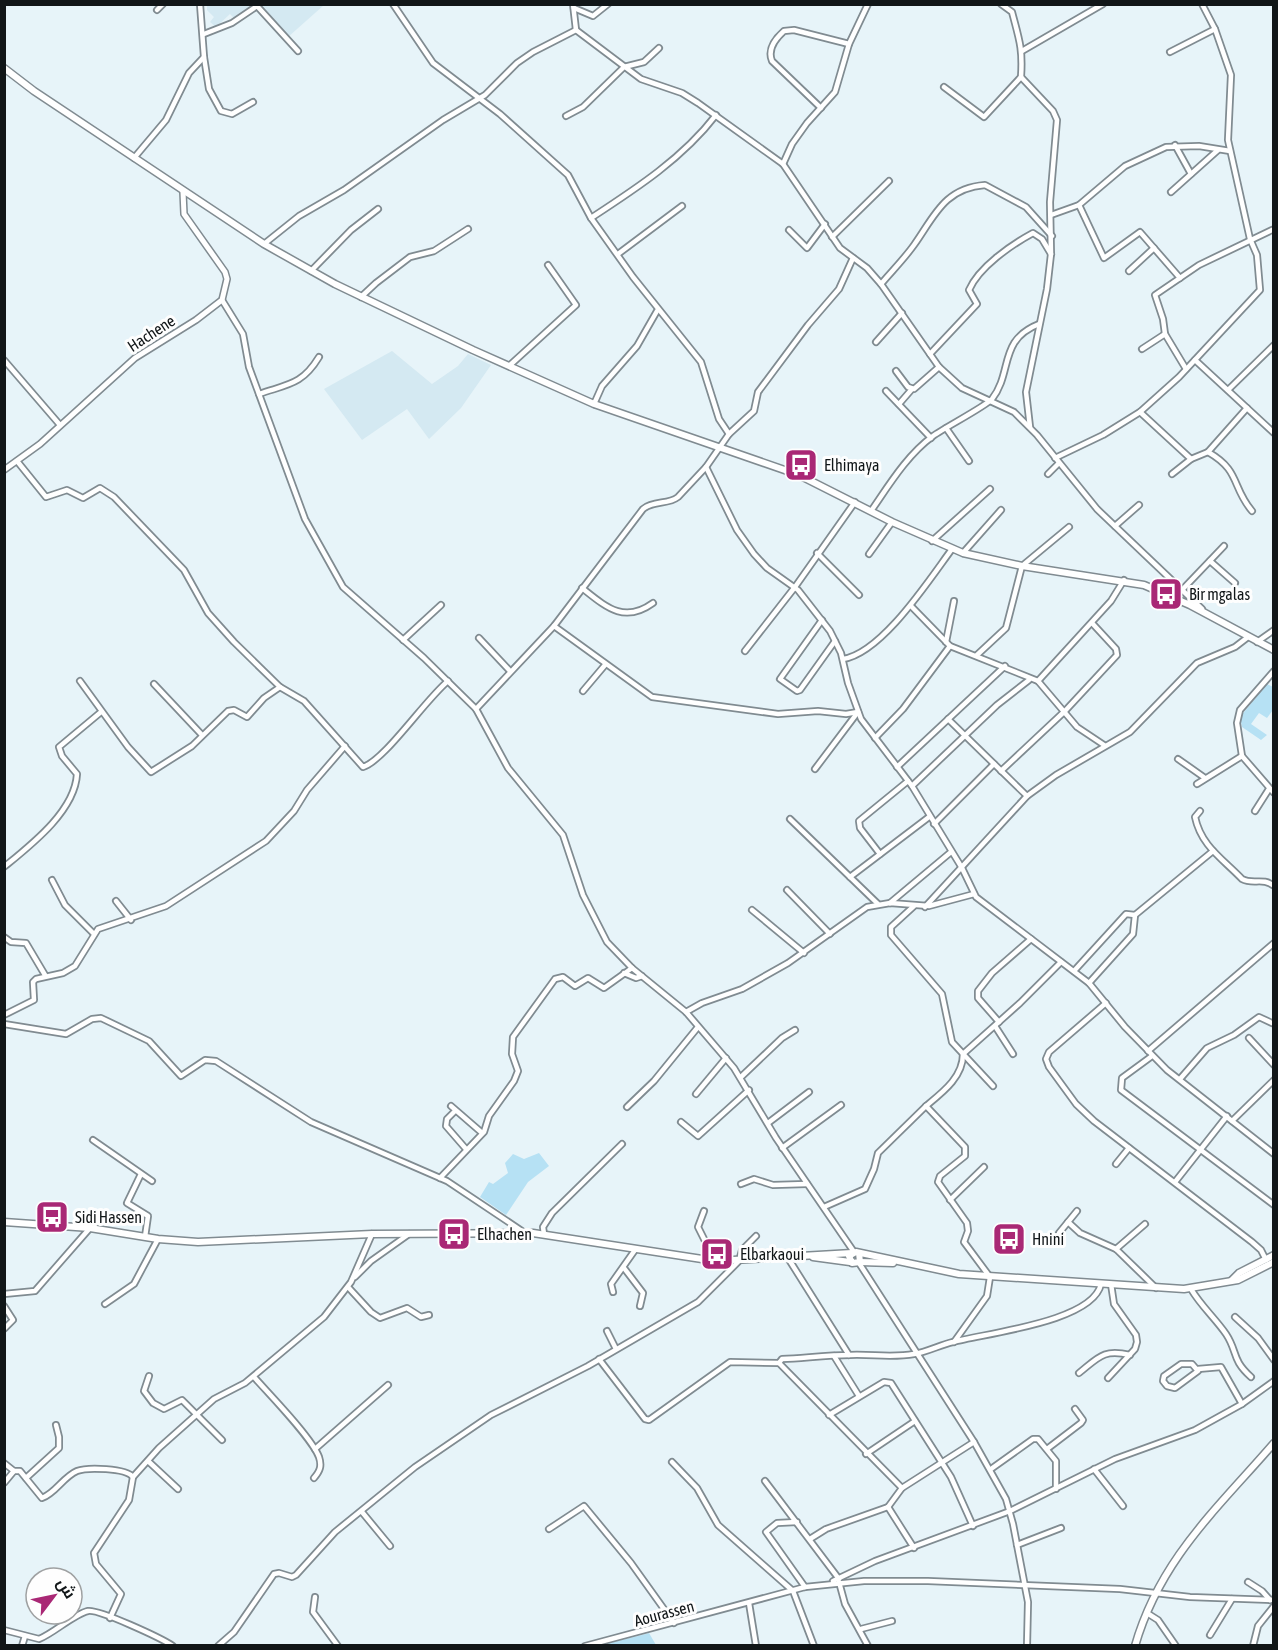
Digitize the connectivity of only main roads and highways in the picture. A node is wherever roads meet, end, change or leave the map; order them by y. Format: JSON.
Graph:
{"nodes":[{"id":1,"x":4,"y":68,"type":"edge"},
{"id":2,"x":1274,"y":650,"type":"edge"},
{"id":3,"x":4,"y":1222,"type":"edge"},
{"id":4,"x":855,"y":1253,"type":"junction"},
{"id":5,"x":1274,"y":1256,"type":"edge"},
{"id":6,"x":813,"y":1257,"type":"junction"},
{"id":7,"x":850,"y":1262,"type":"junction"},
{"id":8,"x":896,"y":1262,"type":"junction"},
{"id":9,"x":1269,"y":1262,"type":"edge"},
{"id":10,"x":860,"y":1263,"type":"junction"},
{"id":11,"x":1274,"y":1443,"type":"edge"},
{"id":12,"x":1135,"y":1646,"type":"edge"}],
"edges":[{"from":1,"to":2,"type":"main road"},
{"from":3,"to":6,"type":"main road"},
{"from":4,"to":6,"type":"main road"},
{"from":4,"to":7,"type":"main road"},
{"from":4,"to":8,"type":"main road"},
{"from":4,"to":10,"type":"main road"},
{"from":5,"to":9,"type":"main road"},
{"from":6,"to":7,"type":"main road"},
{"from":7,"to":10,"type":"main road"},
{"from":8,"to":9,"type":"main road"},
{"from":8,"to":10,"type":"main road"},
{"from":11,"to":12,"type":"main road"}]}
